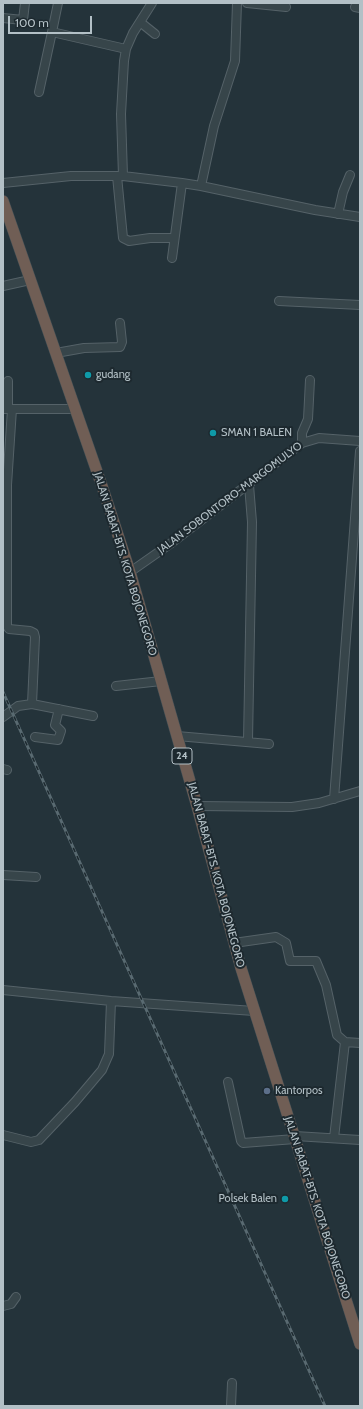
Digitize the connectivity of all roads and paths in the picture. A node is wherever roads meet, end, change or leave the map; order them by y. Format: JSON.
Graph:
{"nodes":[{"id":1,"x":25,"y":3,"type":"edge"},
{"id":2,"x":58,"y":3,"type":"edge"},
{"id":3,"x":152,"y":3,"type":"edge"},
{"id":4,"x":236,"y":3,"type":"edge"},
{"id":5,"x":247,"y":3,"type":"edge"},
{"id":6,"x":286,"y":6,"type":"dead end"},
{"id":7,"x":3,"y":18,"type":"edge"},
{"id":8,"x":140,"y":22,"type":"junction"},
{"id":9,"x":52,"y":32,"type":"junction"},
{"id":10,"x":155,"y":34,"type":"dead end"},
{"id":11,"x":126,"y":49,"type":"junction"},
{"id":12,"x":39,"y":92,"type":"dead end"},
{"id":13,"x":350,"y":175,"type":"dead end"},
{"id":14,"x":120,"y":176,"type":"junction"},
{"id":15,"x":3,"y":183,"type":"edge"},
{"id":16,"x":182,"y":183,"type":"junction"},
{"id":17,"x":201,"y":186,"type":"junction"},
{"id":18,"x":3,"y":201,"type":"edge"},
{"id":19,"x":338,"y":214,"type":"junction"},
{"id":20,"x":360,"y":217,"type":"edge"},
{"id":21,"x":174,"y":238,"type":"junction"},
{"id":22,"x":172,"y":258,"type":"dead end"},
{"id":23,"x":30,"y":280,"type":"junction"},
{"id":24,"x":3,"y":286,"type":"edge"},
{"id":25,"x":279,"y":301,"type":"dead end"},
{"id":26,"x":360,"y":305,"type":"edge"},
{"id":27,"x":120,"y":323,"type":"dead end"},
{"id":28,"x":56,"y":353,"type":"junction"},
{"id":29,"x":310,"y":380,"type":"dead end"},
{"id":30,"x":8,"y":381,"type":"dead end"},
{"id":31,"x":8,"y":409,"type":"edge"},
{"id":32,"x":74,"y":409,"type":"junction"},
{"id":33,"x":360,"y":441,"type":"edge"},
{"id":34,"x":302,"y":443,"type":"junction"},
{"id":35,"x":360,"y":451,"type":"edge"},
{"id":36,"x":249,"y":485,"type":"junction"},
{"id":37,"x":130,"y":572,"type":"junction"},
{"id":38,"x":161,"y":681,"type":"junction"},
{"id":39,"x":116,"y":686,"type":"dead end"},
{"id":40,"x":32,"y":704,"type":"junction"},
{"id":41,"x":59,"y":709,"type":"junction"},
{"id":42,"x":93,"y":716,"type":"dead end"},
{"id":43,"x":3,"y":717,"type":"edge"},
{"id":44,"x":177,"y":736,"type":"junction"},
{"id":45,"x":35,"y":737,"type":"dead end"},
{"id":46,"x":248,"y":741,"type":"junction"},
{"id":47,"x":269,"y":744,"type":"dead end"},
{"id":48,"x":360,"y":791,"type":"edge"},
{"id":49,"x":334,"y":799,"type":"junction"},
{"id":50,"x":197,"y":806,"type":"junction"},
{"id":51,"x":3,"y":875,"type":"edge"},
{"id":52,"x":36,"y":878,"type":"dead end"},
{"id":53,"x":234,"y":943,"type":"junction"},
{"id":54,"x":3,"y":990,"type":"edge"},
{"id":55,"x":111,"y":1001,"type":"junction"},
{"id":56,"x":254,"y":1011,"type":"junction"},
{"id":57,"x":345,"y":1042,"type":"junction"},
{"id":58,"x":360,"y":1042,"type":"edge"},
{"id":59,"x":228,"y":1082,"type":"dead end"},
{"id":60,"x":3,"y":1135,"type":"edge"},
{"id":61,"x":295,"y":1138,"type":"junction"},
{"id":62,"x":334,"y":1138,"type":"junction"},
{"id":63,"x":360,"y":1140,"type":"edge"},
{"id":64,"x":16,"y":1297,"type":"dead end"},
{"id":65,"x":3,"y":1306,"type":"edge"},
{"id":66,"x":355,"y":1318,"type":"edge"},
{"id":67,"x":360,"y":1344,"type":"edge"},
{"id":68,"x":232,"y":1383,"type":"dead end"},
{"id":69,"x":231,"y":1406,"type":"edge"}],
"edges":[{"from":1,"to":7,"type":"street"},
{"from":2,"to":9,"type":"street"},
{"from":3,"to":8,"type":"street"},
{"from":4,"to":17,"type":"street"},
{"from":5,"to":6,"type":"street"},
{"from":8,"to":10,"type":"street"},
{"from":8,"to":11,"type":"street"},
{"from":9,"to":11,"type":"street"},
{"from":9,"to":12,"type":"street"},
{"from":11,"to":14,"type":"street"},
{"from":13,"to":19,"type":"street"},
{"from":14,"to":15,"type":"street"},
{"from":14,"to":16,"type":"street"},
{"from":14,"to":21,"type":"street"},
{"from":16,"to":17,"type":"street"},
{"from":16,"to":21,"type":"street"},
{"from":17,"to":19,"type":"street"},
{"from":18,"to":23,"type":"highway","name":"JALAN BABAT-BTS. KOTA BOJONEGORO","number":"24"},
{"from":19,"to":20,"type":"street"},
{"from":21,"to":22,"type":"street"},
{"from":23,"to":24,"type":"street"},
{"from":23,"to":28,"type":"highway","name":"JALAN BABAT-BTS. KOTA BOJONEGORO","number":"24"},
{"from":25,"to":26,"type":"street"},
{"from":27,"to":28,"type":"street"},
{"from":28,"to":32,"type":"highway","name":"JALAN BABAT-BTS. KOTA BOJONEGORO","number":"24"},
{"from":29,"to":34,"type":"street"},
{"from":30,"to":31,"type":"street"},
{"from":31,"to":32,"type":"street"},
{"from":31,"to":40,"type":"street"},
{"from":32,"to":37,"type":"highway","name":"JALAN BABAT-BTS. KOTA BOJONEGORO","number":"24"},
{"from":33,"to":34,"type":"street","name":"JALAN SOBONTORO-MARGOMULYO"},
{"from":34,"to":36,"type":"street","name":"JALAN SOBONTORO-MARGOMULYO"},
{"from":35,"to":49,"type":"street"},
{"from":36,"to":37,"type":"street","name":"JALAN SOBONTORO-MARGOMULYO"},
{"from":36,"to":46,"type":"street"},
{"from":37,"to":38,"type":"highway","name":"JALAN BABAT-BTS. KOTA BOJONEGORO","number":"24"},
{"from":38,"to":39,"type":"street"},
{"from":38,"to":44,"type":"highway","name":"JALAN BABAT-BTS. KOTA BOJONEGORO","number":"24"},
{"from":40,"to":41,"type":"street"},
{"from":40,"to":43,"type":"street"},
{"from":41,"to":42,"type":"street"},
{"from":41,"to":45,"type":"street"},
{"from":44,"to":46,"type":"street"},
{"from":44,"to":50,"type":"highway","name":"JALAN BABAT-BTS. KOTA BOJONEGORO","number":"24"},
{"from":46,"to":47,"type":"street"},
{"from":48,"to":49,"type":"street"},
{"from":49,"to":50,"type":"street"},
{"from":50,"to":53,"type":"highway","name":"JALAN BABAT-BTS. KOTA BOJONEGORO","number":"24"},
{"from":51,"to":52,"type":"street"},
{"from":53,"to":56,"type":"highway","name":"JALAN BABAT-BTS. KOTA BOJONEGORO","number":"24"},
{"from":53,"to":57,"type":"street"},
{"from":54,"to":55,"type":"street"},
{"from":55,"to":56,"type":"street"},
{"from":55,"to":60,"type":"street"},
{"from":56,"to":61,"type":"highway","name":"JALAN BABAT-BTS. KOTA BOJONEGORO","number":"24"},
{"from":57,"to":58,"type":"street"},
{"from":57,"to":62,"type":"street"},
{"from":59,"to":61,"type":"street"},
{"from":61,"to":62,"type":"street"},
{"from":61,"to":66,"type":"highway","name":"JALAN BABAT-BTS. KOTA BOJONEGORO","number":"24"},
{"from":62,"to":63,"type":"street"},
{"from":64,"to":65,"type":"street"},
{"from":66,"to":67,"type":"highway","name":"JALAN BABAT-BTS. KOTA BOJONEGORO","number":"24"},
{"from":68,"to":69,"type":"street"}]}
